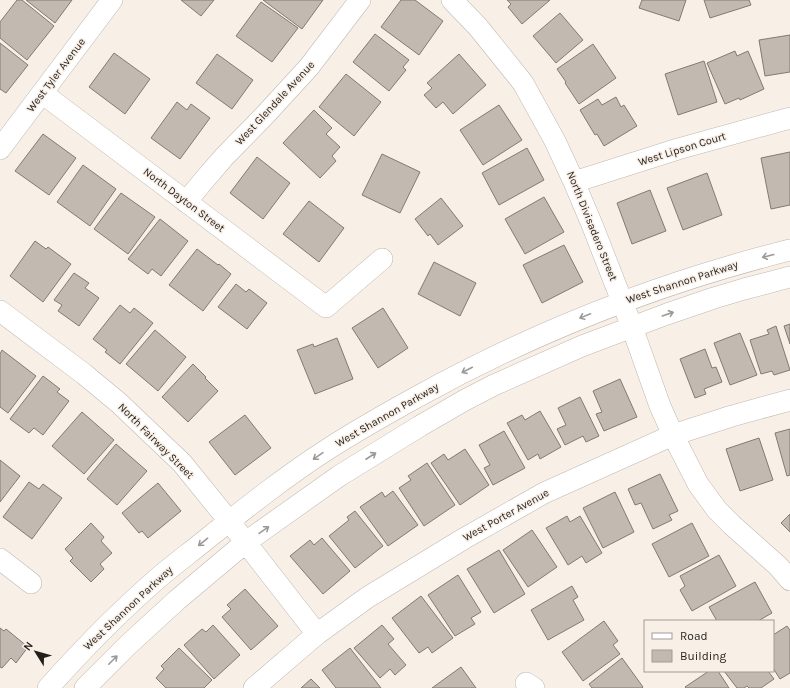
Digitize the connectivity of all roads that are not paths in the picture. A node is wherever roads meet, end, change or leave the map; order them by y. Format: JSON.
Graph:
{"nodes":[{"id":1,"x":112,"y":0,"type":"edge"},
{"id":2,"x":360,"y":0,"type":"edge"},
{"id":3,"x":452,"y":0,"type":"edge"},
{"id":4,"x":42,"y":93,"type":"junction"},
{"id":5,"x":790,"y":118,"type":"edge"},
{"id":6,"x":0,"y":149,"type":"edge"},
{"id":7,"x":574,"y":182,"type":"junction"},
{"id":8,"x":186,"y":202,"type":"junction"},
{"id":9,"x":790,"y":250,"type":"edge"},
{"id":10,"x":382,"y":259,"type":"dead end"},
{"id":11,"x":790,"y":277,"type":"edge"},
{"id":12,"x":622,"y":302,"type":"junction"},
{"id":13,"x":0,"y":311,"type":"edge"},
{"id":14,"x":632,"y":327,"type":"junction"},
{"id":15,"x":790,"y":400,"type":"edge"},
{"id":16,"x":673,"y":435,"type":"junction"},
{"id":17,"x":229,"y":521,"type":"junction"},
{"id":18,"x":246,"y":542,"type":"junction"},
{"id":19,"x":0,"y":559,"type":"edge"},
{"id":20,"x":790,"y":580,"type":"edge"},
{"id":21,"x":31,"y":583,"type":"dead end"},
{"id":22,"x":317,"y":634,"type":"junction"},
{"id":23,"x":48,"y":688,"type":"edge"},
{"id":24,"x":86,"y":688,"type":"edge"},
{"id":25,"x":254,"y":688,"type":"edge"}],
"edges":[{"from":1,"to":4,"type":"street","name":"West Tyler Avenue"},
{"from":2,"to":8,"type":"street","name":"West Glendale Avenue"},
{"from":3,"to":7,"type":"street","name":"North Divisadero Street"},
{"from":4,"to":6,"type":"street","name":"West Tyler Avenue"},
{"from":4,"to":8,"type":"street","name":"North Dayton Street"},
{"from":5,"to":7,"type":"street","name":"West Lipson Court"},
{"from":7,"to":12,"type":"street","name":"North Divisadero Street"},
{"from":8,"to":10,"type":"street","name":"North Dayton Street"},
{"from":9,"to":12,"type":"street","name":"West Shannon Parkway","one_way":true},
{"from":14,"to":11,"type":"street","one_way":true},
{"from":12,"to":14,"type":"street","name":"North Divisadero Street"},
{"from":12,"to":17,"type":"street","name":"West Shannon Parkway","one_way":true},
{"from":13,"to":17,"type":"street","name":"North Fairway Street"},
{"from":14,"to":16,"type":"street","name":"North Divisadero Street"},
{"from":18,"to":14,"type":"street","one_way":true},
{"from":15,"to":16,"type":"street","name":"West Porter Avenue"},
{"from":16,"to":20,"type":"street","name":"North Divisadero Street"},
{"from":16,"to":22,"type":"street","name":"West Porter Avenue"},
{"from":17,"to":18,"type":"street","name":"North Fairway Street"},
{"from":17,"to":23,"type":"street","name":"West Shannon Parkway","one_way":true},
{"from":18,"to":22,"type":"street","name":"North Fairway Street"},
{"from":24,"to":18,"type":"street","one_way":true},
{"from":19,"to":21,"type":"street"},
{"from":22,"to":25,"type":"street","name":"West Porter Avenue"}]}
